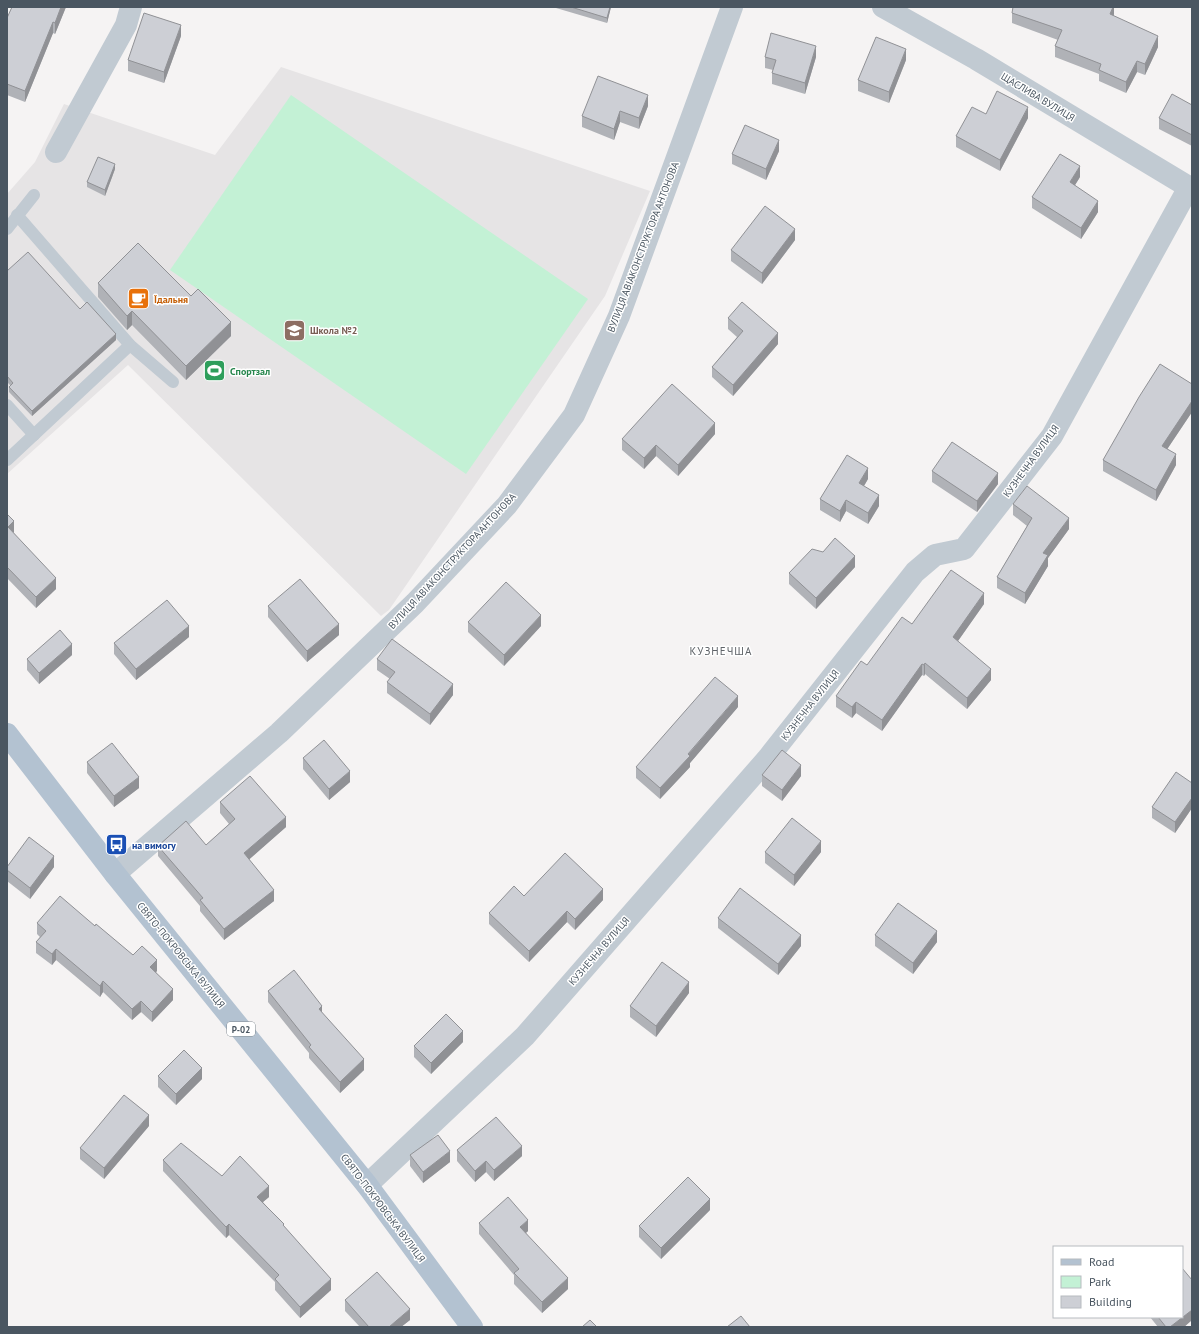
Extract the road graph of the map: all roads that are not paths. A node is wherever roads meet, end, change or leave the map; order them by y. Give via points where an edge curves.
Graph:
1 (131, 7) edge
2 (732, 7) edge
3 (883, 7) edge
4 (56, 152) dead end
5 (1190, 188) edge
6 (34, 195) dead end
7 (17, 215) junction
8 (7, 229) edge
9 (130, 345) junction
10 (173, 382) dead end
11 (7, 405) edge
12 (34, 435) junction
13 (7, 460) edge
14 (7, 734) edge
15 (116, 874) junction
16 (367, 1185) junction
17 (472, 1327) edge

1 - 4 street via 126,25
2 - 15 street, ВУЛИЦЯ АВІАКОНСТРУКТОРА АНТОНОВА via 619,316 574,415 507,505 415,603 279,733
3 - 5 street, ЩАСЛИВА ВУЛИЦЯ via 982,63
5 - 16 street, КУЗНЕЧНА ВУЛИЦЯ via 1052,436 964,549 935,555 915,572 768,758 525,1036
6 - 7 lane
7 - 8 lane
7 - 9 lane
9 - 10 lane
9 - 12 lane
11 - 12 lane
12 - 13 lane
14 - 15 main road, СВЯТО-ПОКРОВСЬКА ВУЛИЦЯ / Р-02
15 - 16 main road, СВЯТО-ПОКРОВСЬКА ВУЛИЦЯ / Р-02
16 - 17 main road, СВЯТО-ПОКРОВСЬКА ВУЛИЦЯ / Р-02

